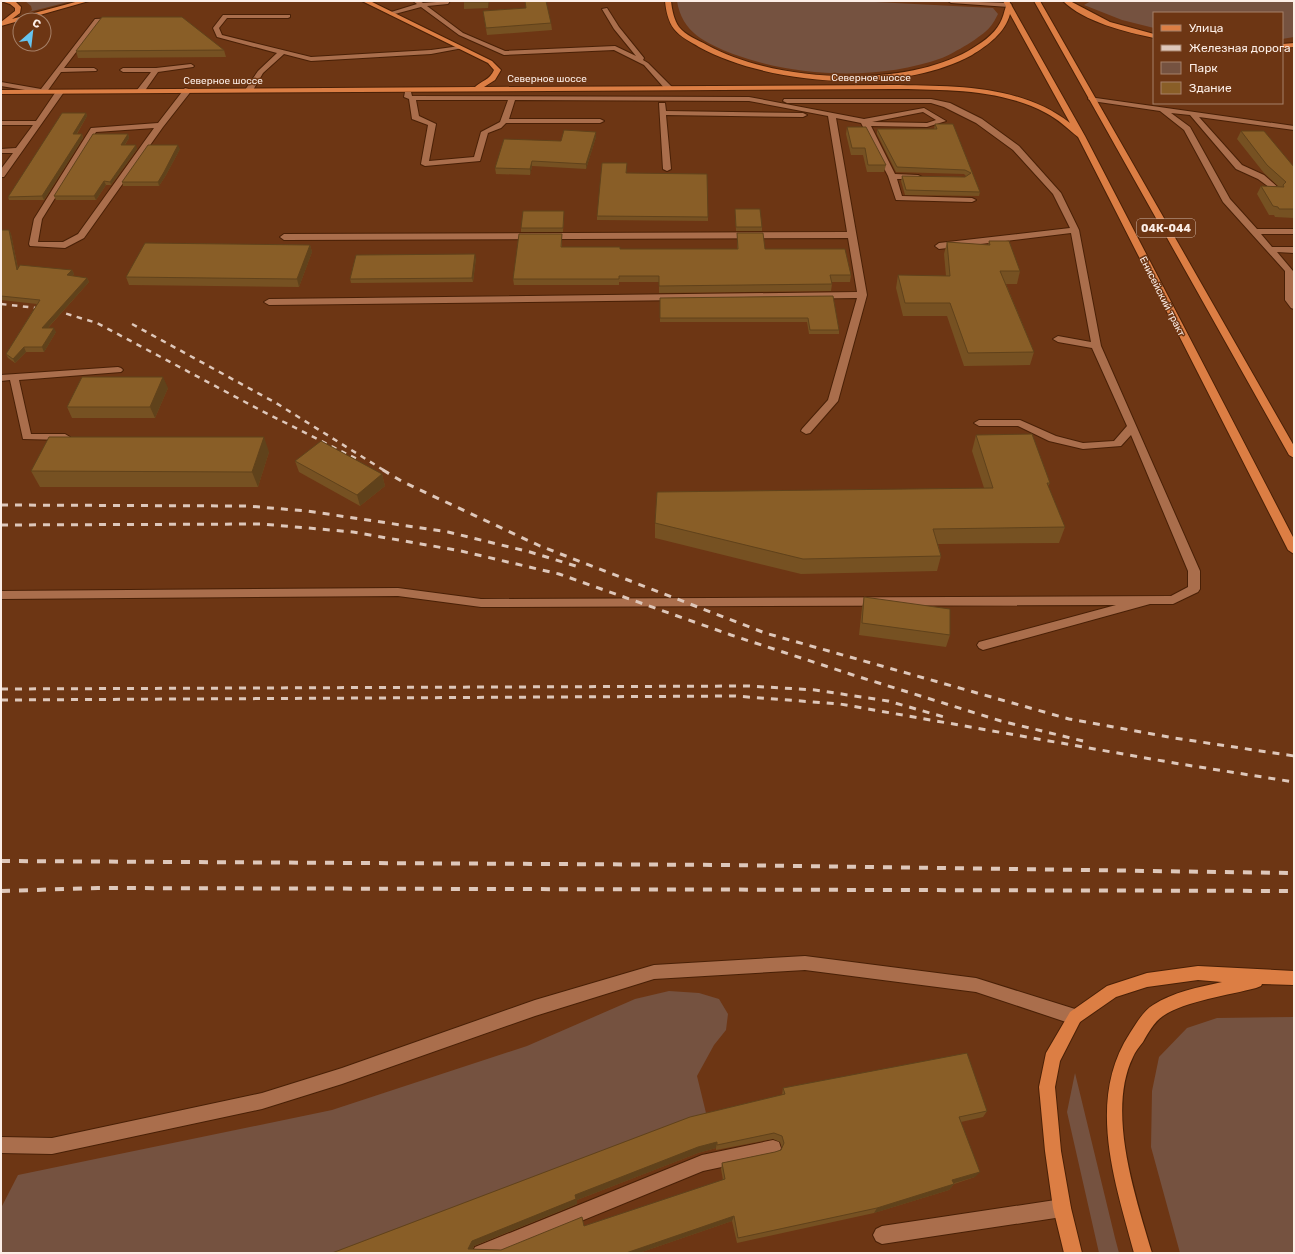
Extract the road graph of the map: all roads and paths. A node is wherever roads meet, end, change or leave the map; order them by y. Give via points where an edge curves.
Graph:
1 (4, 1) edge
2 (86, 1) edge
3 (365, 1) edge
4 (668, 1) edge
5 (950, 1) edge
6 (1037, 1) edge
7 (1066, 1) edge
8 (448, 2) dead end
9 (974, 2) edge
10 (419, 3) edge
11 (1008, 3) edge
12 (605, 9) dead end
13 (391, 13) junction
14 (288, 16) dead end
15 (126, 19) edge
16 (1, 23) edge
17 (1153, 36) edge
18 (1294, 45) edge
19 (1283, 46) edge
20 (460, 48) junction
21 (283, 51) junction
22 (646, 64) junction
23 (191, 66) dead end
24 (60, 70) junction
25 (94, 70) dead end
26 (123, 70) dead end
27 (156, 70) junction
28 (1, 84) edge
29 (475, 88) junction
30 (669, 88) junction
31 (748, 88) junction
32 (406, 89) junction
33 (141, 90) junction
34 (188, 90) junction
35 (250, 90) junction
36 (43, 91) junction
37 (1, 92) edge
38 (60, 92) junction
39 (412, 98) junction
40 (512, 98) junction
41 (661, 98) junction
42 (749, 98) junction
43 (1092, 99) junction
44 (1163, 110) junction
45 (663, 113) junction
46 (1193, 114) junction
47 (832, 116) junction
48 (505, 121) junction
49 (600, 121) dead end
50 (865, 122) junction
51 (1, 123) edge
52 (38, 123) junction
53 (160, 125) junction
54 (1294, 128) edge
55 (1081, 136) junction
56 (18, 150) junction
57 (1, 151) edge
58 (667, 169) dead end
59 (1, 175) edge
60 (892, 176) junction
61 (928, 177) edge
62 (1277, 191) edge
63 (972, 200) edge
64 (1075, 230) junction
65 (1293, 231) dead end
66 (1254, 232) junction
67 (851, 235) junction
68 (284, 237) dead end
69 (939, 246) dead end
70 (1270, 249) junction
71 (1294, 250) edge
72 (1292, 273) edge
73 (862, 295) junction
74 (270, 302) dead end
75 (1294, 306) edge
76 (1058, 339) dead end
77 (1096, 346) junction
78 (118, 370) dead end
79 (1, 378) edge
80 (14, 378) junction
81 (979, 423) dead end
82 (1132, 426) junction
83 (806, 431) dead end
84 (74, 437) edge
85 (1294, 455) edge
86 (1294, 550) edge
87 (1, 595) edge
88 (1150, 600) junction
89 (982, 645) dead end
90 (1269, 978) junction
91 (1294, 978) edge
92 (1075, 1017) junction
93 (1, 1145) edge
94 (773, 1148) dead end
95 (1062, 1208) junction
96 (882, 1235) dead end
97 (481, 1253) edge
98 (1073, 1253) edge
99 (1143, 1253) edge

1 - 16 main road via 12,2 18,7 18,12
2 - 16 main road
3 - 13 main road
4 - 11 main road via 669,13 678,30 701,46 727,58 791,73 854,77 914,72 946,64 988,40 1003,25
5 - 9 street
6 - 43 main road, 04К-044
7 - 17 main road via 1081,12 1110,24
8 - 10 street
9 - 11 street
10 - 13 street
10 - 22 street via 461,34 504,53 615,48
11 - 55 main road, Енисейский тракт / 04К-044
12 - 22 street via 616,28
13 - 20 main road
14 - 21 street via 225,16 216,28 219,36
15 - 24 street via 97,20
18 - 19 main road
20 - 21 street via 311,59
20 - 29 main road via 490,62 498,70 491,81
21 - 35 street via 260,72
22 - 30 street
23 - 27 street
24 - 25 street
24 - 36 street
26 - 27 street
27 - 33 street
28 - 36 street
29 - 30 main road, Северное шоссе
29 - 32 main road, Северное шоссе
30 - 31 main road, Северное шоссе
31 - 42 street
31 - 55 main road, Северное шоссе via 892,87 982,91 1044,109
32 - 35 main road, Северное шоссе
32 - 39 street via 408,97
33 - 34 main road, Северное шоссе
33 - 38 main road, Северное шоссе
34 - 35 main road, Северное шоссе
34 - 53 street
36 - 37 main road, Северное шоссе
36 - 38 main road, Северное шоссе
38 - 52 street
39 - 40 street
39 - 48 street via 414,117 432,124 425,164 477,159 485,132 500,127
40 - 41 street
40 - 48 street
41 - 42 street
41 - 45 street
42 - 47 street
42 - 64 street via 778,101 932,101 948,105 979,121 1016,148 1057,193
43 - 44 street
43 - 85 main road, 04К-044
44 - 46 street
44 - 66 street via 1187,130 1226,200
45 - 47 street
45 - 58 street
46 - 54 street
46 - 62 street via 1239,167 1261,177
47 - 50 street
47 - 67 street
48 - 49 street
50 - 50 street via 927,125 942,121 924,110
50 - 60 street
51 - 52 street
52 - 56 street
53 - 53 street via 81,236 66,245 33,244 38,219 94,130
55 - 86 main road, Енисейский тракт / 04К-044
56 - 57 street
56 - 59 street
60 - 61 street
60 - 63 street via 899,198
64 - 69 street
64 - 77 street
65 - 66 street
66 - 70 street
67 - 68 street
67 - 73 street
70 - 71 street
70 - 72 street
72 - 75 street via 1290,300
73 - 74 street
73 - 83 street via 833,401
76 - 77 street
77 - 82 street
78 - 80 street
79 - 80 street
80 - 84 street via 27,436
81 - 82 street via 1020,423 1053,439 1082,446 1117,444
82 - 88 street via 1194,571 1194,589 1173,600
87 - 88 street via 398,592 481,603
88 - 89 street
90 - 91 main road
90 - 92 main road via 1198,973 1147,980 1112,991
90 - 99 main road via 1197,996 1159,1010 1132,1040 1120,1067 1114,1110 1118,1157
92 - 93 street via 976,985 805,963 654,972 535,1008 342,1076 262,1101 52,1146
92 - 95 main road via 1052,1059 1047,1087
94 - 97 street via 702,1163
95 - 96 street
95 - 98 main road

